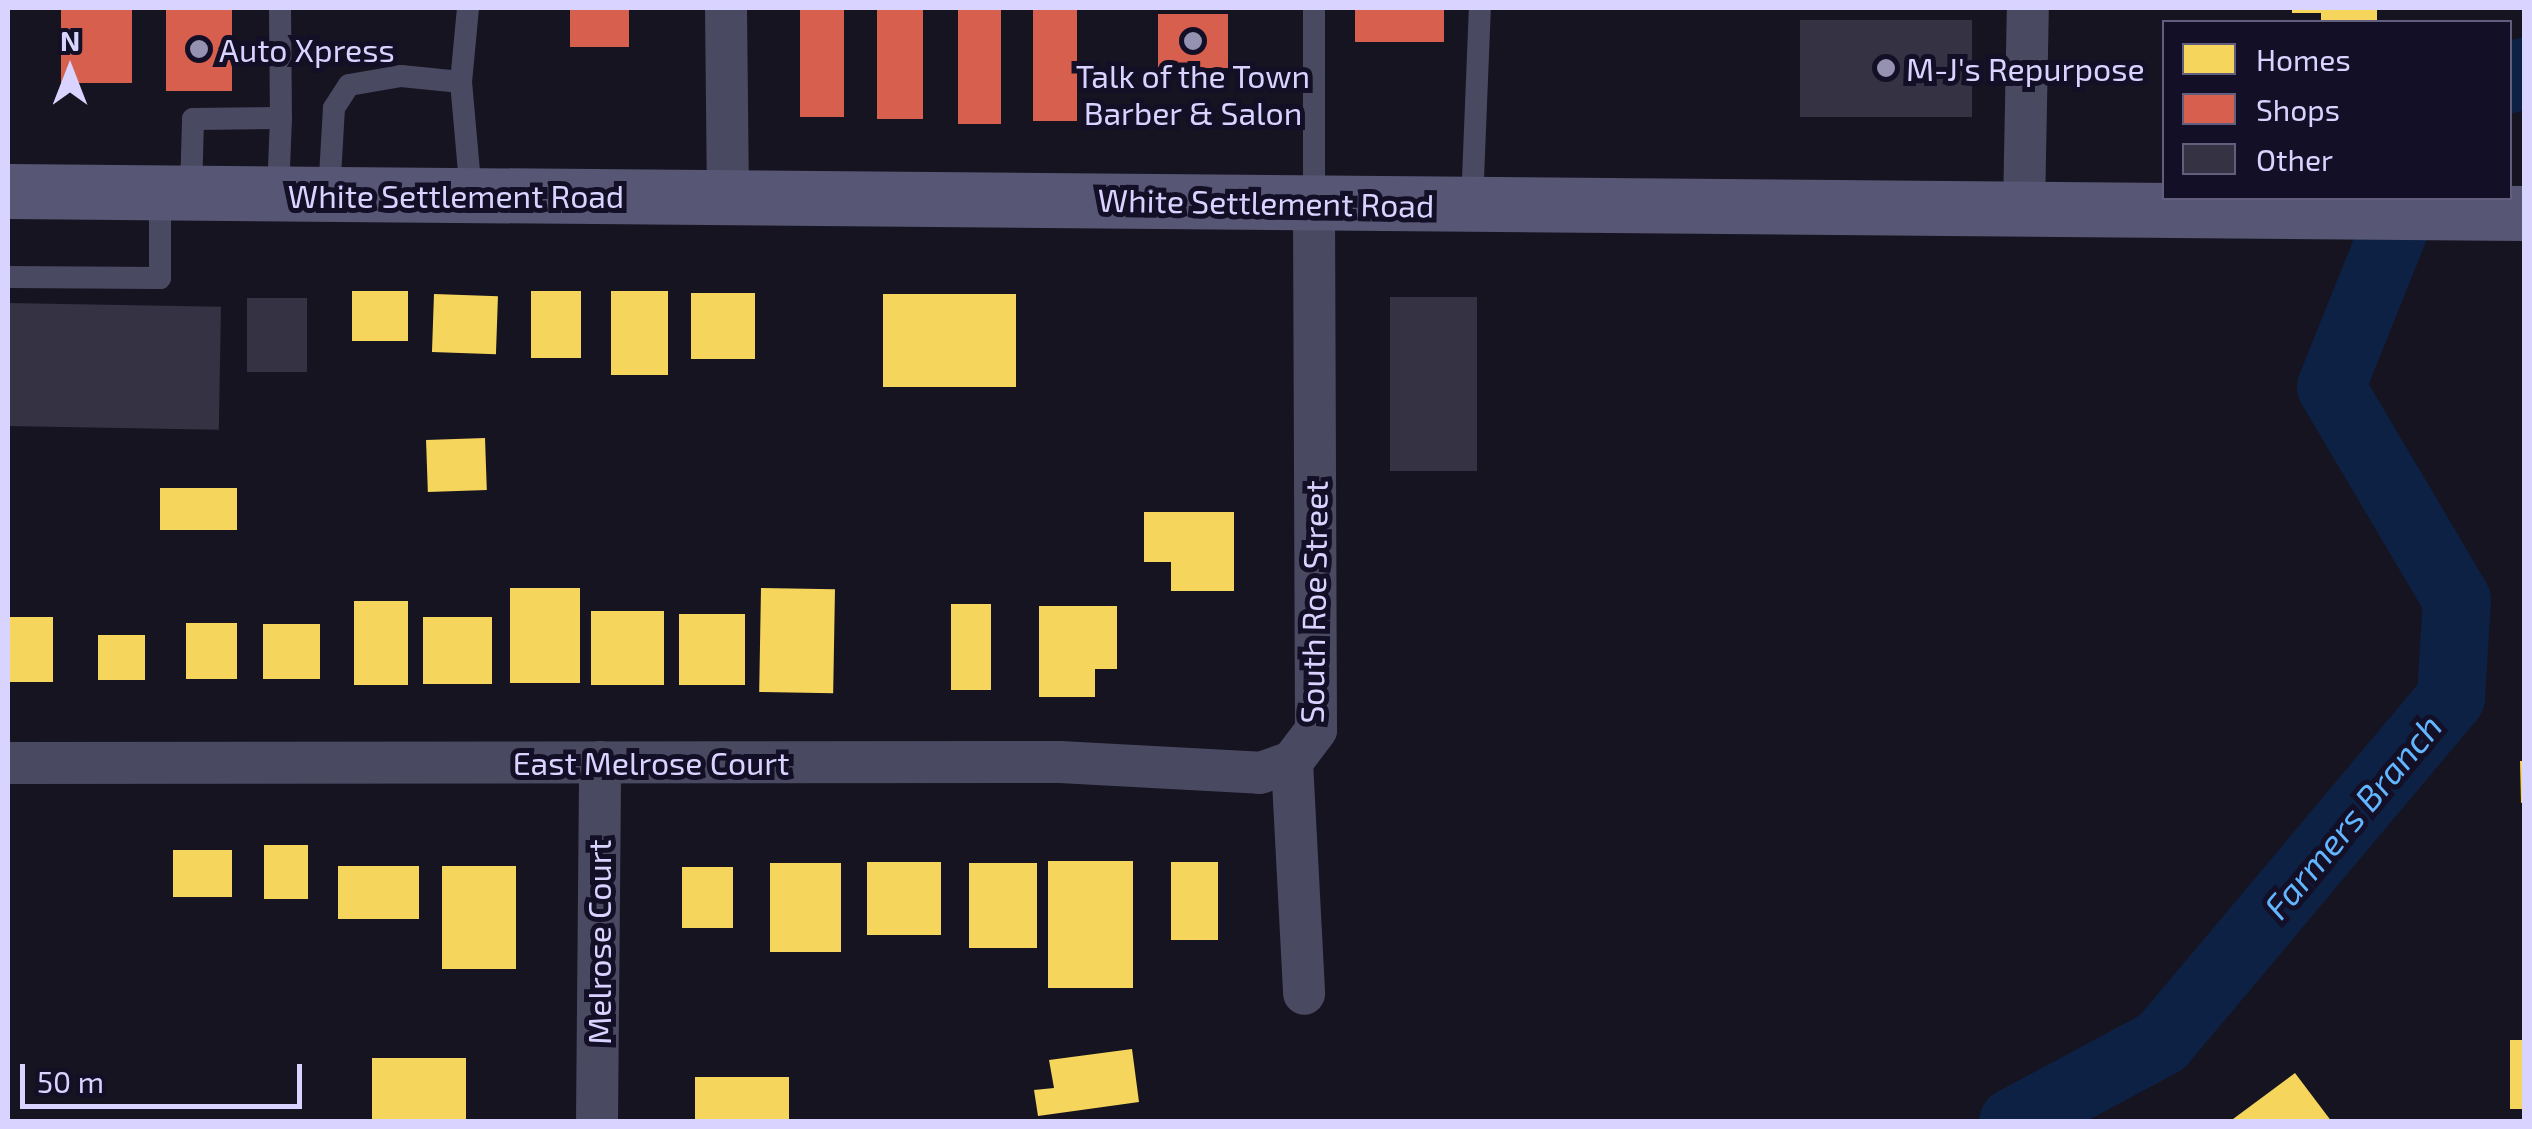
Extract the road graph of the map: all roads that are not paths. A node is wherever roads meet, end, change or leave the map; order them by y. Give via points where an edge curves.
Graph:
1 (280, 8) edge
2 (468, 8) edge
3 (726, 8) edge
4 (1314, 8) edge
5 (1480, 8) edge
6 (2028, 8) edge
7 (461, 82) junction
8 (281, 118) junction
9 (8, 191) edge
10 (176, 192) junction
11 (304, 194) junction
12 (472, 195) junction
13 (728, 197) junction
14 (1314, 203) junction
15 (1472, 204) junction
16 (2024, 209) junction
17 (2520, 212) edge
18 (8, 277) edge
19 (600, 762) junction
20 (1292, 762) junction
21 (8, 764) edge
22 (1304, 994) dead end
23 (597, 1122) edge

1 - 8 lane
2 - 7 lane
3 - 13 street
4 - 14 lane
5 - 15 lane
6 - 16 street
7 - 11 lane via 402,76 349,85 334,108
7 - 12 lane
8 - 10 lane via 193,120
8 - 11 lane
9 - 10 main road, White Settlement Road
10 - 11 main road, White Settlement Road
10 - 18 lane via 160,278
11 - 12 main road, White Settlement Road
12 - 13 main road, White Settlement Road
13 - 14 main road, White Settlement Road
14 - 15 main road, White Settlement Road
14 - 20 street, South Roe Street via 1316,730
15 - 16 main road, White Settlement Road
16 - 17 main road, White Settlement Road
19 - 20 street, East Melrose Court via 1060,762 1260,773
19 - 21 street, East Melrose Court
19 - 23 street, Melrose Court
20 - 22 street, South Roe Street

